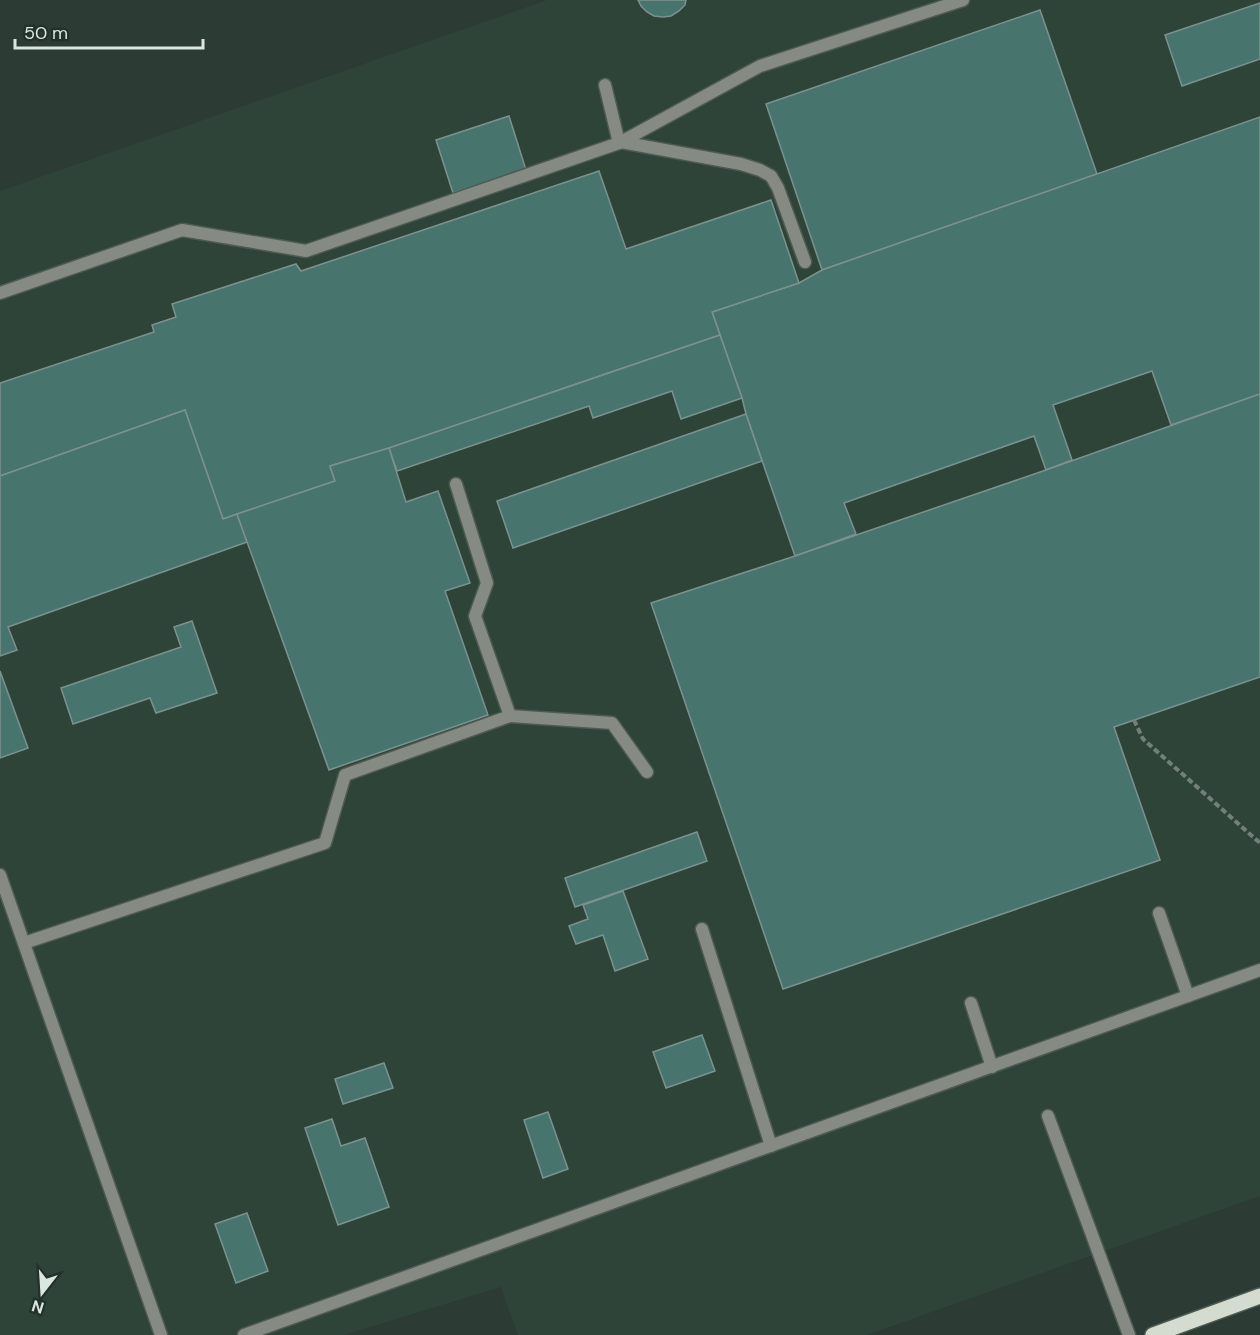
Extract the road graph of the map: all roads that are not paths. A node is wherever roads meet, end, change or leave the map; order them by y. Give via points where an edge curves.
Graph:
1 (963, 0) edge
2 (605, 85) dead end
3 (620, 142) junction
4 (805, 262) dead end
5 (0, 293) edge
6 (456, 484) dead end
7 (510, 716) junction
8 (647, 772) dead end
9 (0, 875) edge
10 (1159, 913) dead end
11 (702, 929) dead end
12 (24, 943) junction
13 (1260, 970) edge
14 (1188, 996) junction
15 (971, 1003) dead end
16 (992, 1067) junction
17 (1048, 1116) dead end
18 (771, 1146) junction
19 (1260, 1296) edge
20 (161, 1335) edge
21 (244, 1335) edge
22 (1129, 1335) edge
23 (1153, 1335) edge

1 - 3 lane via 760,66
2 - 3 lane
3 - 4 lane via 741,164 771,176
3 - 5 lane via 306,251 182,230
6 - 7 lane via 487,583 475,616
7 - 8 lane via 612,723
7 - 12 lane via 345,775 325,843
9 - 12 lane
10 - 14 lane
11 - 18 lane
12 - 20 lane
13 - 14 lane
14 - 16 lane
15 - 16 lane
16 - 18 lane
17 - 22 lane
18 - 21 lane
19 - 23 main road

